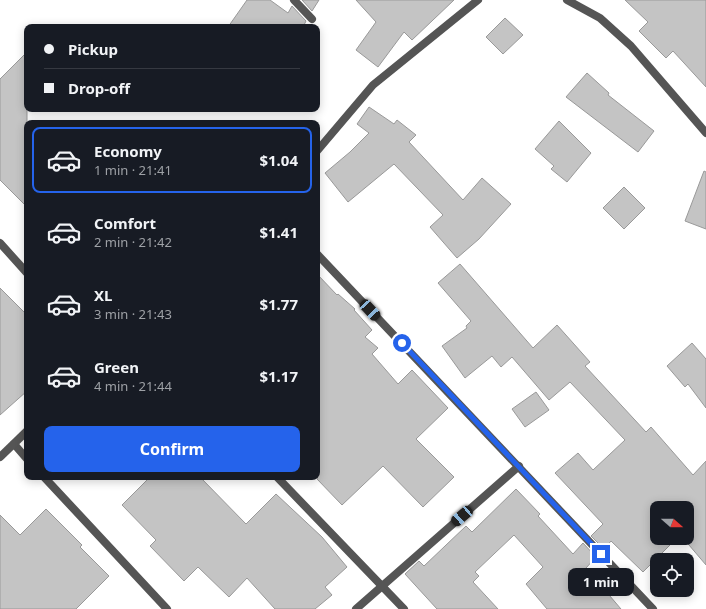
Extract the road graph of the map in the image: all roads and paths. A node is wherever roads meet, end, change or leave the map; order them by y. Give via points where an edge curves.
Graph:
1 (294, 0) edge
2 (478, 0) edge
3 (567, 0) edge
4 (312, 19) dead end
5 (706, 133) edge
6 (320, 147) edge
7 (0, 243) edge
8 (320, 257) edge
9 (24, 270) edge
10 (24, 434) edge
11 (14, 444) junction
12 (24, 456) edge
13 (0, 457) edge
14 (519, 466) junction
15 (47, 480) edge
16 (280, 480) edge
17 (382, 585) junction
18 (167, 609) edge
19 (356, 609) edge
20 (404, 609) edge
21 (653, 609) edge

1 - 4 street
2 - 6 street via 373,85
3 - 5 street via 600,18 631,46
7 - 9 street
8 - 14 street
10 - 11 street
11 - 12 street
11 - 13 street
14 - 17 street
14 - 21 street
15 - 18 street
16 - 17 street
17 - 19 street
17 - 20 street

